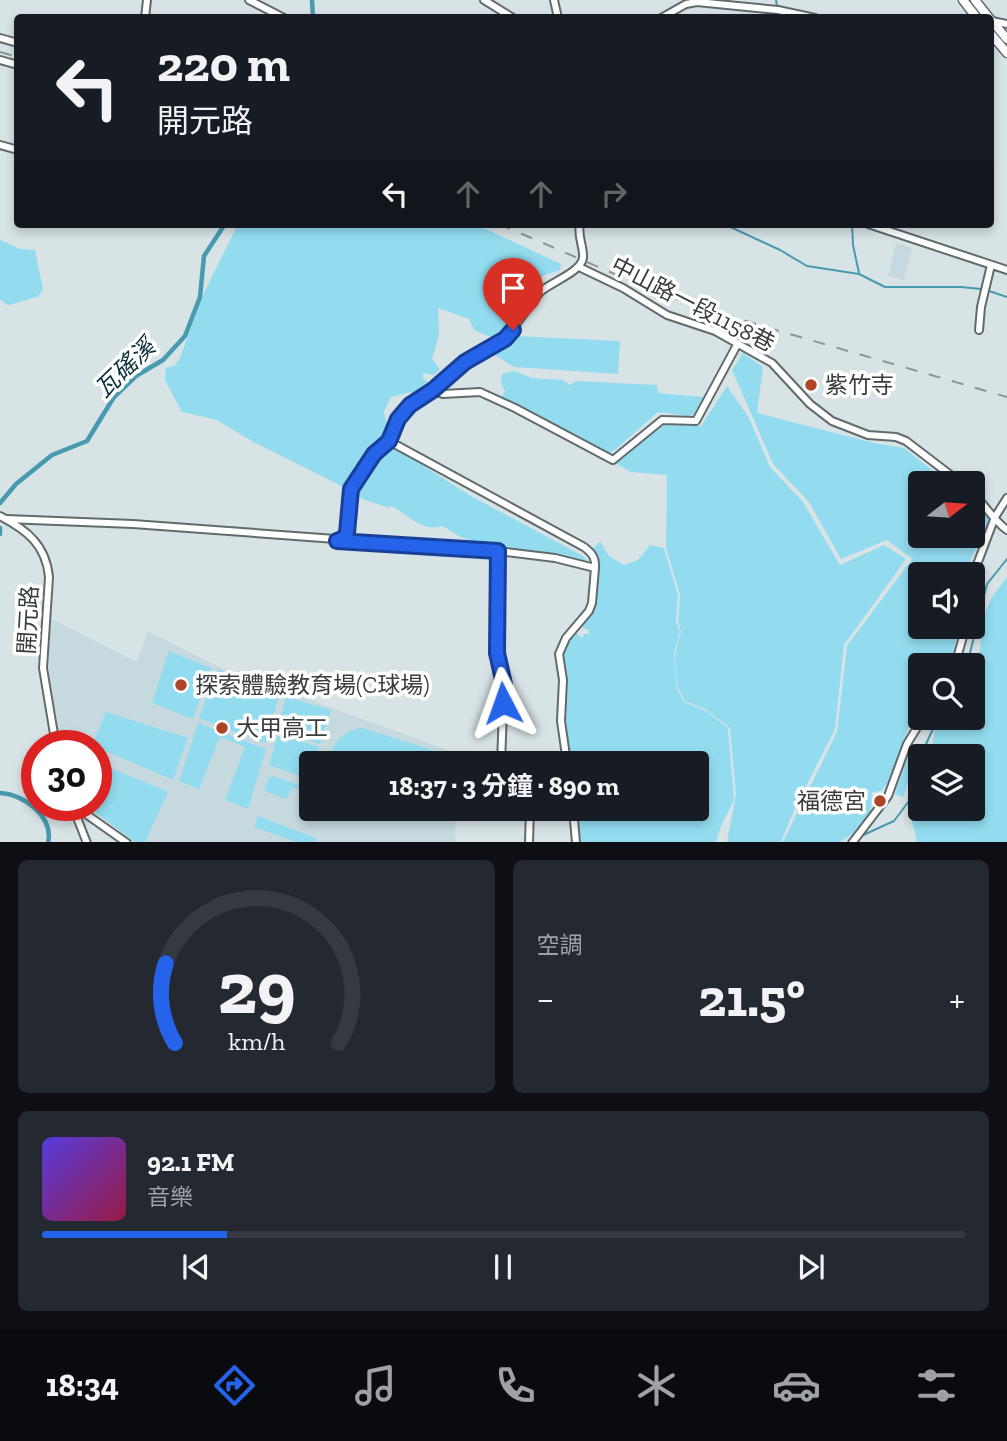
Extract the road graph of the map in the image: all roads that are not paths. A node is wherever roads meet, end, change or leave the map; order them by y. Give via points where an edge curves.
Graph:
1 (249, 0) edge
2 (484, 0) edge
3 (778, 0) edge
4 (963, 0) edge
5 (975, 0) edge
6 (778, 10) junction
7 (276, 14) edge
8 (507, 14) edge
9 (668, 14) edge
10 (797, 14) edge
11 (974, 14) edge
12 (987, 14) edge
13 (994, 23) edge
14 (994, 38) edge
15 (1007, 39) edge
16 (1007, 53) edge
17 (580, 228) edge
18 (880, 228) edge
19 (991, 265) junction
20 (579, 267) junction
21 (1007, 270) edge
22 (979, 330) dead end
23 (738, 343) junction
24 (433, 390) junction
25 (389, 441) junction
26 (946, 471) edge
27 (1007, 498) edge
28 (985, 507) edge
29 (2, 517) edge
30 (995, 517) junction
31 (31, 519) junction
32 (23, 528) junction
33 (1007, 530) edge
34 (337, 541) junction
35 (498, 551) junction
36 (978, 562) edge
37 (595, 568) junction
38 (53, 730) edge
39 (916, 730) edge
40 (501, 751) edge
41 (565, 751) edge
42 (79, 821) edge
43 (96, 821) edge
44 (529, 821) edge
45 (574, 821) edge
46 (853, 841) edge
47 (87, 842) edge
48 (127, 842) edge
49 (528, 842) edge
50 (576, 842) edge

1 - 7 street
2 - 8 street
3 - 6 street
4 - 11 main road
5 - 12 main road
6 - 9 street via 698,2
6 - 10 street
13 - 15 main road
14 - 16 main road
17 - 20 street, 中山路一段1158巷 via 583,257
18 - 19 street
19 - 21 street
19 - 22 street
20 - 23 street, 中山路一段1158巷 via 667,315
20 - 24 street, 中山路一段1158巷 via 540,292 505,339 465,362
23 - 24 street via 696,421 662,420 612,460 480,393
23 - 26 street, 中山路一段1158巷 via 772,363 832,421 868,435 906,440
24 - 25 street, 中山路一段1158巷 via 410,405
25 - 34 street, 中山路一段1158巷 via 374,454 351,489 347,533
25 - 37 street via 583,547 591,552
27 - 30 street
28 - 30 street
29 - 31 street
29 - 32 street, 開元路
30 - 33 street
30 - 36 street
31 - 32 street
31 - 34 street
32 - 38 street, 開元路 via 38,544 47,564 43,668
34 - 35 street
35 - 37 street
35 - 40 street via 497,653 504,684
37 - 41 street via 589,611 559,654
39 - 46 street via 888,796
42 - 47 street
43 - 48 street
44 - 49 street
45 - 50 street

